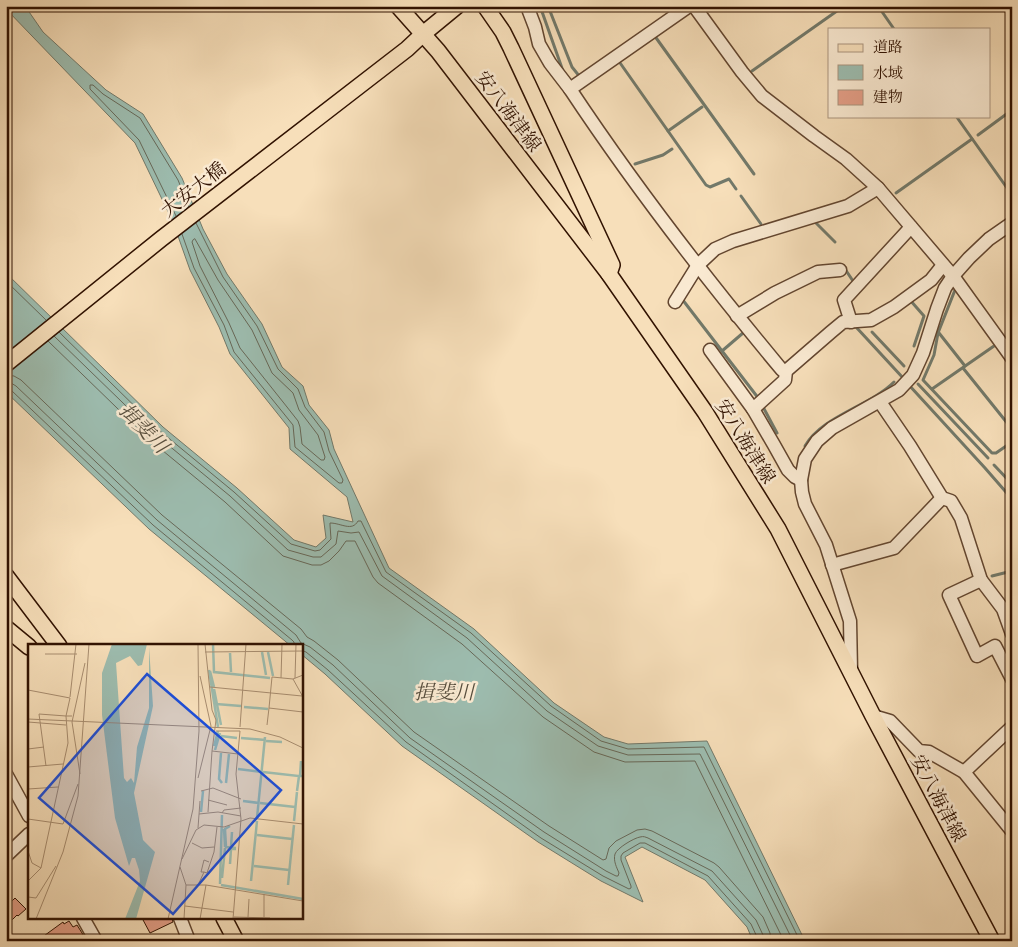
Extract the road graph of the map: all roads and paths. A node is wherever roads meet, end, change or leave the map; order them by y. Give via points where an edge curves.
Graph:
1 (398, 6) edge
2 (458, 6) edge
3 (485, 6) edge
4 (527, 6) edge
5 (688, 6) edge
6 (694, 6) edge
7 (423, 34) junction
8 (570, 89) junction
9 (878, 188) junction
10 (1012, 223) edge
11 (911, 227) junction
12 (698, 265) junction
13 (943, 265) junction
14 (840, 270) dead end
15 (609, 274) junction
16 (953, 276) junction
17 (675, 302) dead end
18 (737, 316) junction
19 (851, 322) junction
20 (710, 350) dead end
21 (1012, 358) edge
22 (6, 364) edge
23 (786, 371) junction
24 (880, 402) junction
25 (753, 410) junction
26 (801, 480) junction
27 (942, 498) junction
28 (832, 565) junction
29 (6, 576) edge
30 (982, 580) junction
31 (6, 628) edge
32 (1012, 634) edge
33 (1012, 639) edge
34 (57, 644) edge
35 (28, 646) edge
36 (995, 646) junction
37 (851, 671) junction
38 (1012, 679) edge
39 (873, 716) junction
40 (1012, 718) edge
41 (1008, 731) edge
42 (964, 772) junction
43 (6, 774) edge
44 (28, 814) edge
45 (1012, 831) edge
46 (28, 835) edge
47 (6, 856) edge
48 (84, 920) edge
49 (181, 920) edge
50 (225, 920) edge
51 (96, 941) edge
52 (189, 941) edge
53 (236, 941) edge
54 (992, 941) edge

1 - 7 main road, 安八海津線
2 - 7 main road, 大安大橋
3 - 15 main road via 503,32 612,265
4 - 8 street via 539,44
5 - 8 street
6 - 9 street via 762,96 846,158
7 - 15 main road, 安八海津線
7 - 22 main road, 大安大橋
8 - 12 street via 654,209
9 - 11 street
9 - 12 street via 848,206 733,241 715,249
10 - 16 street via 989,239
11 - 13 street
11 - 19 street via 844,300
12 - 17 street
12 - 18 street
13 - 16 street
13 - 19 street via 931,280 894,307 871,320
14 - 18 street via 818,272
15 - 37 main road, 安八海津線 via 705,412 778,530
16 - 21 street
16 - 24 street via 913,375 899,390
18 - 23 street
19 - 23 street via 843,322
20 - 25 street
23 - 25 street via 785,380
24 - 26 street via 832,428 817,441 805,459
24 - 27 street
25 - 26 street via 788,470
26 - 28 street via 805,504 826,545
27 - 28 street via 894,548
27 - 30 street via 951,501 961,518
28 - 37 street via 850,621
29 - 34 main road
30 - 32 street via 1003,609
30 - 36 street via 949,595 977,656
31 - 35 main road
33 - 36 street
36 - 38 street
37 - 39 main road, 安八海津線
39 - 42 street via 890,721 919,751 929,752
39 - 54 main road, 安八海津線
40 - 41 street via 1003,726
41 - 42 street
42 - 45 street
43 - 44 street
46 - 47 street
48 - 51 street
49 - 52 street
50 - 53 main road

